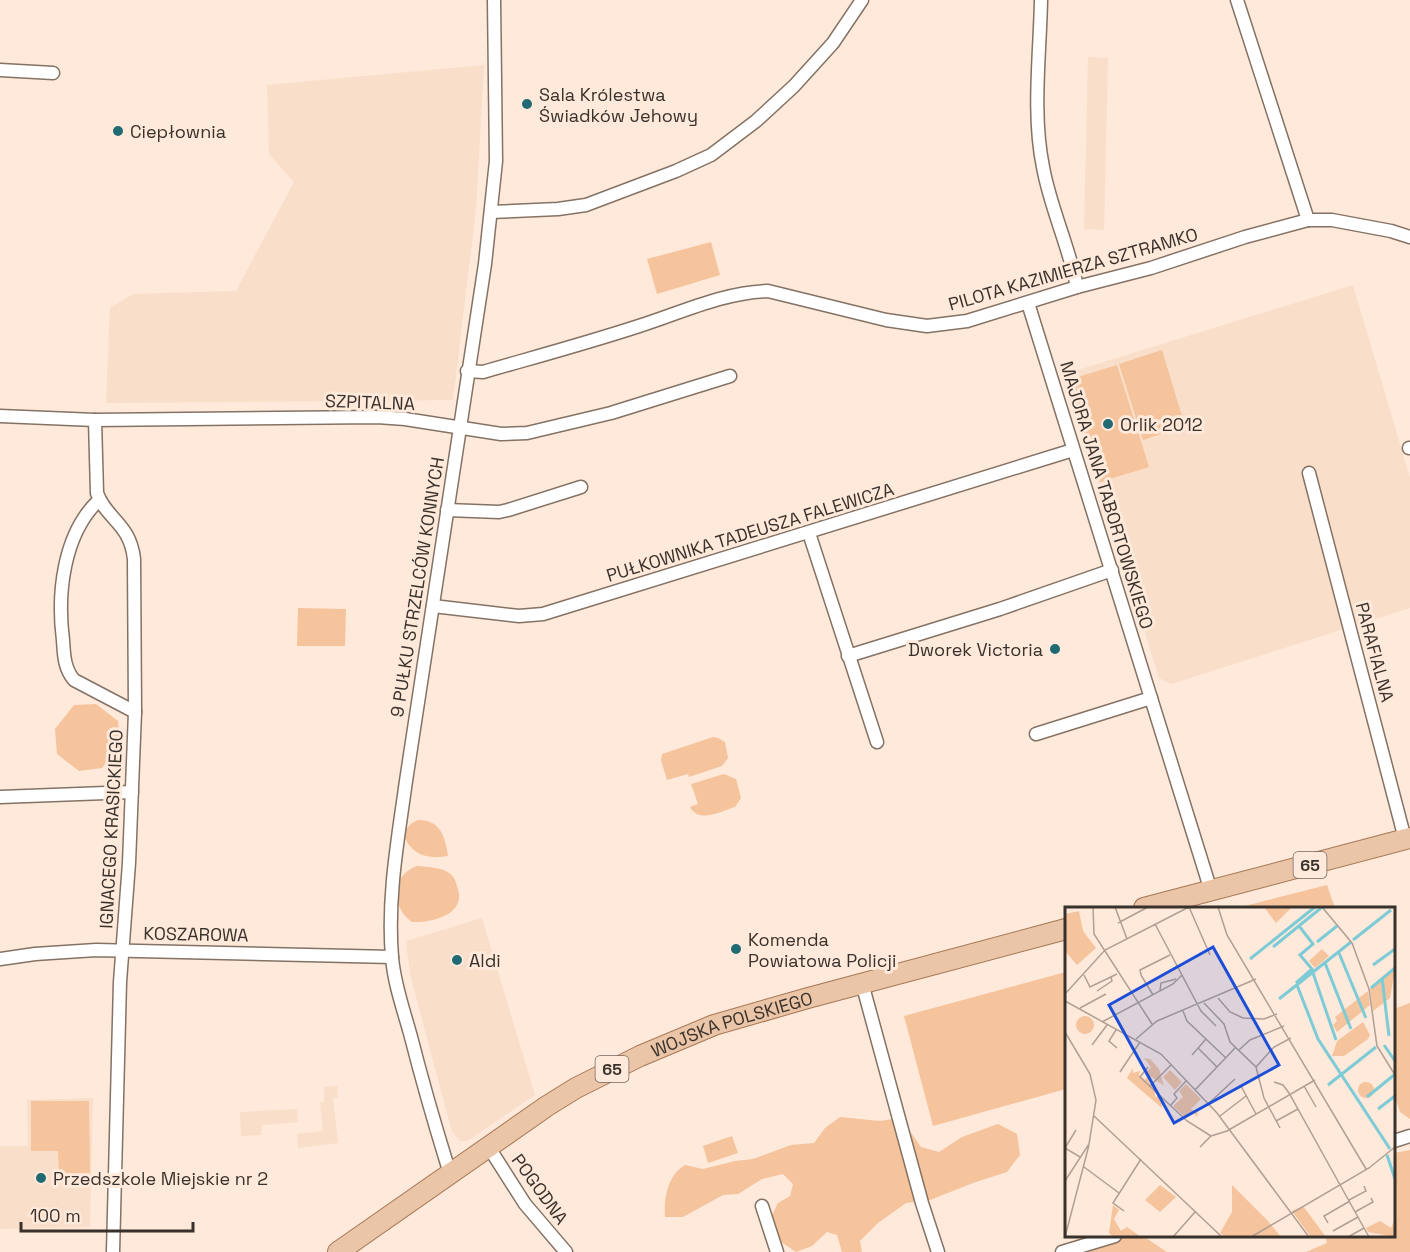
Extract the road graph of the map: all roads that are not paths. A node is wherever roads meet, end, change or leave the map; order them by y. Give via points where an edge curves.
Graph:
1 (494, 0) edge
2 (862, 0) edge
3 (1041, 0) edge
4 (1237, 0) edge
5 (0, 70) edge
6 (53, 73) dead end
7 (491, 212) junction
8 (1308, 220) junction
9 (1410, 237) edge
10 (1077, 287) junction
11 (1028, 303) junction
12 (467, 371) junction
13 (730, 376) dead end
14 (0, 416) edge
15 (95, 420) junction
16 (459, 427) junction
17 (1073, 450) junction
18 (1310, 473) dead end
19 (581, 487) dead end
20 (99, 500) junction
21 (447, 510) junction
22 (809, 532) junction
23 (1112, 570) junction
24 (433, 606) junction
25 (848, 656) junction
26 (1151, 698) junction
27 (135, 712) junction
28 (1036, 734) dead end
29 (877, 742) dead end
30 (132, 792) junction
31 (0, 797) edge
32 (1408, 839) edge
33 (1211, 891) junction
34 (1151, 907) edge
35 (1065, 929) edge
36 (122, 951) junction
37 (392, 957) junction
38 (0, 959) edge
39 (862, 983) junction
40 (1410, 1136) edge
41 (1395, 1142) edge
42 (488, 1146) junction
43 (452, 1172) junction
44 (762, 1206) dead end
45 (1112, 1237) edge
46 (113, 1252) edge
47 (338, 1252) edge
48 (566, 1252) edge
49 (777, 1252) edge
50 (938, 1252) edge
51 (1062, 1252) edge

1 - 7 street, 9 PUŁKU STRZELCÓW KONNYCH via 496,151
2 - 7 street via 833,43 794,86 711,154 586,205
3 - 10 street via 1038,131 1043,168
4 - 8 street
5 - 6 street
7 - 12 street, 9 PUŁKU STRZELCÓW KONNYCH
8 - 9 street, PILOTA KAZIMIERZA SZTRAMKO via 1332,220
8 - 10 street, PILOTA KAZIMIERZA SZTRAMKO
10 - 11 street, PILOTA KAZIMIERZA SZTRAMKO
11 - 12 street, PILOTA KAZIMIERZA SZTRAMKO via 967,321 927,326 768,291 753,292 483,372
11 - 17 street, MAJORA JANA TABORTOWSKIEGO
12 - 16 street, 9 PUŁKU STRZELCÓW KONNYCH
13 - 16 street, SZPITALNA via 527,434
14 - 15 street, SZPITALNA
15 - 16 street, SZPITALNA via 377,417
15 - 20 street
16 - 21 street, 9 PUŁKU STRZELCÓW KONNYCH
17 - 22 street, PUŁKOWNIKA TADEUSZA FALEWICZA
17 - 23 street, MAJORA JANA TABORTOWSKIEGO
18 - 32 street, PARAFIALNA
19 - 21 street via 499,512
20 - 27 street, IGNACEGO KRASICKIEGO via 120,524 133,549
20 - 27 street via 81,524 66,564 60,605 65,663 74,680
21 - 24 street, 9 PUŁKU STRZELCÓW KONNYCH
22 - 24 street, PUŁKOWNIKA TADEUSZA FALEWICZA via 543,614 519,616
22 - 25 street
23 - 25 street
23 - 26 street, MAJORA JANA TABORTOWSKIEGO
24 - 37 street, 9 PUŁKU STRZELCÓW KONNYCH via 395,857
25 - 29 street
26 - 28 street
26 - 33 street, MAJORA JANA TABORTOWSKIEGO
27 - 30 street, IGNACEGO KRASICKIEGO
30 - 31 street
30 - 36 street, IGNACEGO KRASICKIEGO
32 - 33 main road, 65
33 - 34 main road, 65
35 - 39 main road, WOJSKA POLSKIEGO / 65
36 - 37 street, KOSZAROWA
36 - 38 street, KOSZAROWA
36 - 46 street, IGNACEGO KRASICKIEGO
37 - 43 street, 9 PUŁKU STRZELCÓW KONNYCH via 431,1111
39 - 42 main road, WOJSKA POLSKIEGO / 65 via 714,1025 640,1056 576,1088
39 - 50 street
40 - 41 street
42 - 43 main road, WOJSKA POLSKIEGO / 65
42 - 48 street, POGODNA via 525,1204
43 - 47 main road, WOJSKA POLSKIEGO / 65
44 - 49 street
45 - 51 street

